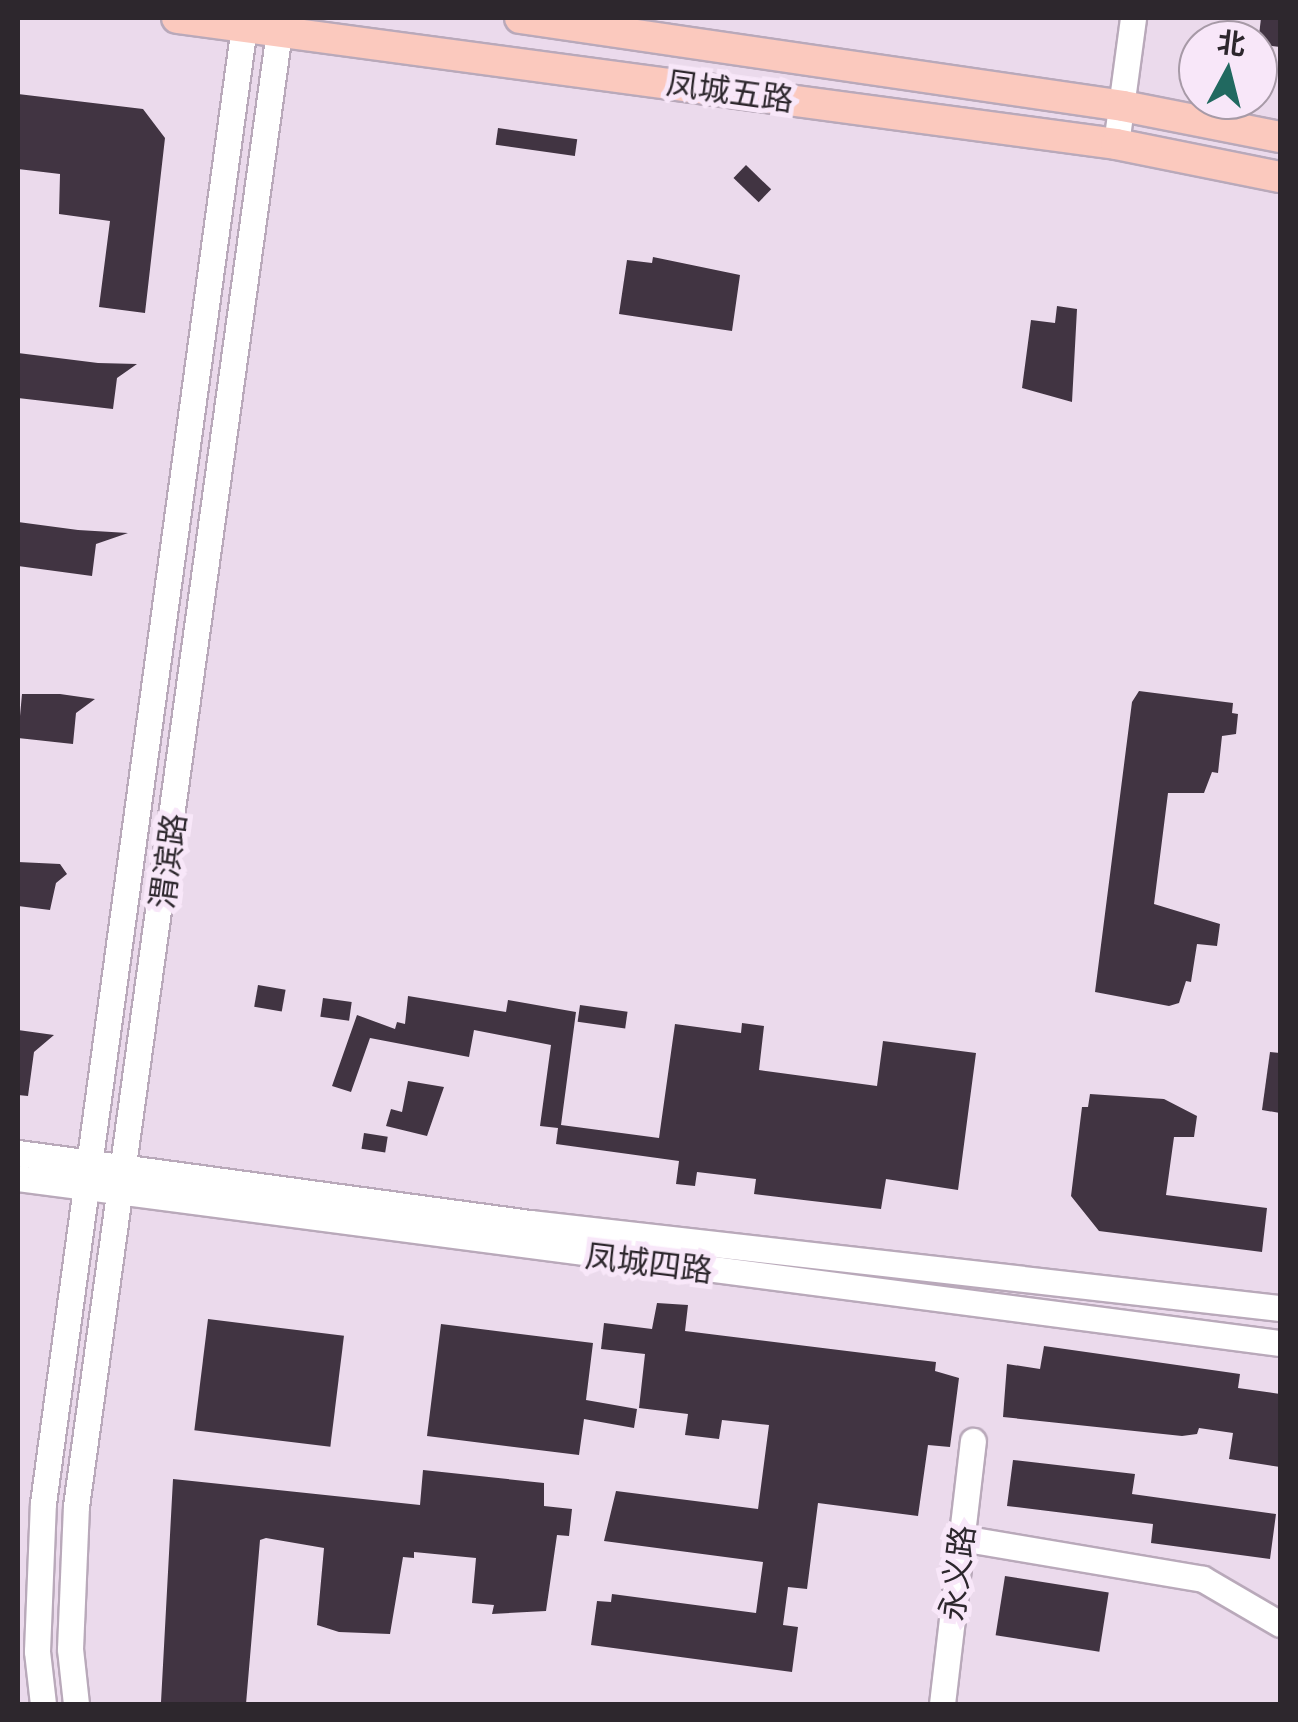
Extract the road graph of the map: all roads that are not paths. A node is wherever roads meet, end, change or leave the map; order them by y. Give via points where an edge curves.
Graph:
1 (177, 18) edge
2 (520, 18) edge
3 (1133, 18) edge
4 (245, 22) edge
5 (281, 24) edge
6 (1122, 106) junction
7 (1280, 137) edge
8 (1116, 144) junction
9 (1280, 178) edge
10 (18, 1153) edge
11 (127, 1165) junction
12 (92, 1174) junction
13 (18, 1178) edge
14 (123, 1191) junction
15 (1280, 1308) edge
16 (1280, 1344) edge
17 (973, 1440) dead end
18 (962, 1538) junction
19 (1280, 1624) edge
20 (43, 1704) edge
21 (76, 1704) edge
22 (942, 1704) edge

1 - 4 main road, 凤城五路
2 - 6 main road, 凤城五路
3 - 6 street
4 - 5 main road, 凤城五路
4 - 12 street, 渭滨路
5 - 8 main road, 凤城五路
5 - 11 street, 渭滨路
6 - 7 main road, 凤城五路
6 - 8 street
8 - 9 main road, 凤城五路
10 - 12 street, 凤城四路
11 - 12 street, 凤城四路
11 - 14 street, 渭滨路
11 - 15 street, 凤城四路 via 530,1223
12 - 13 street, 凤城四路
12 - 14 street, 凤城四路
12 - 20 street, 渭滨路 via 43,1502 37,1651
14 - 16 street, 凤城四路
14 - 21 street, 渭滨路 via 76,1506 70,1650
17 - 18 street, 永义路
18 - 19 street via 1203,1578
18 - 22 street, 永义路

